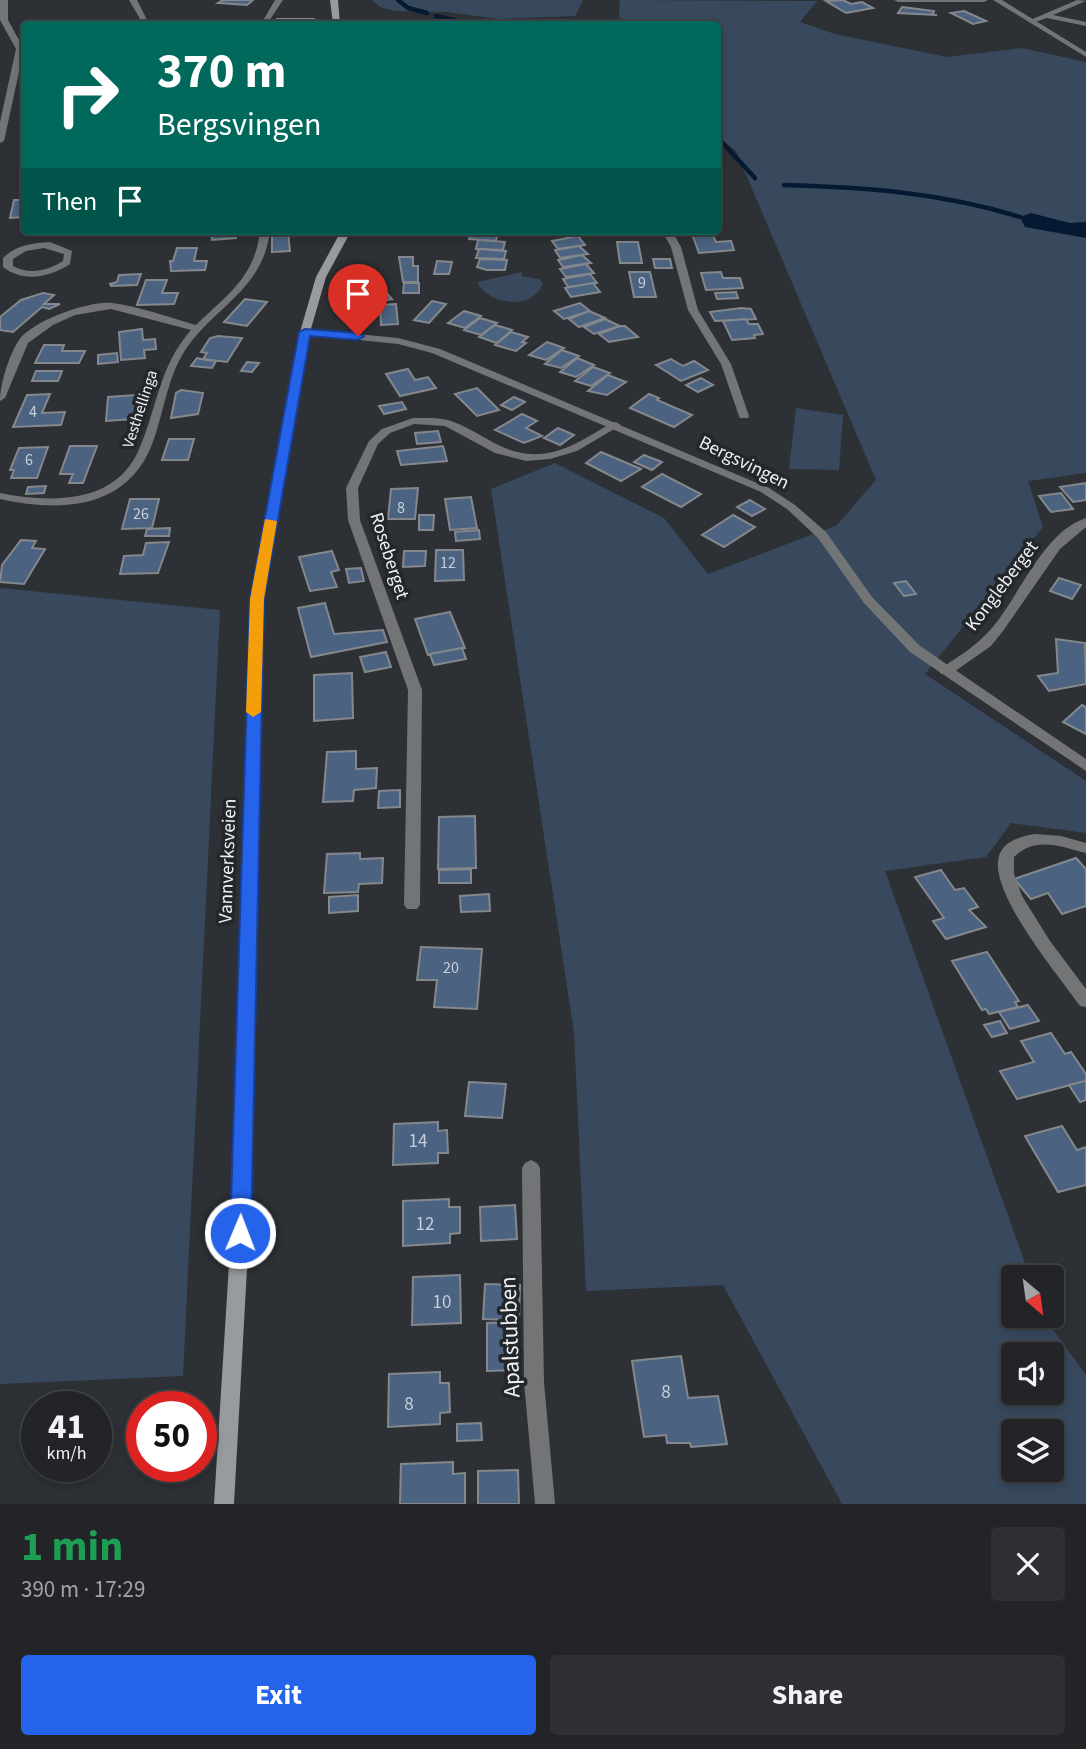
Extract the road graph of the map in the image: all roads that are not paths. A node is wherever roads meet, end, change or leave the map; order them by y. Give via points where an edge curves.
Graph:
1 (4, 0) edge
2 (133, 0) edge
3 (279, 0) edge
4 (334, 0) edge
5 (898, 0) edge
6 (984, 0) edge
7 (997, 0) edge
8 (1083, 0) edge
9 (1049, 16) junction
10 (144, 21) edge
11 (266, 21) edge
12 (337, 21) edge
13 (1032, 21) junction
14 (1086, 24) edge
15 (1086, 55) edge
16 (0, 141) edge
17 (265, 235) edge
18 (344, 235) edge
19 (669, 235) edge
20 (2, 248) dead end
21 (13, 253) junction
22 (197, 328) junction
23 (305, 332) junction
24 (0, 398) edge
25 (744, 416) dead end
26 (615, 425) junction
27 (0, 496) edge
28 (1086, 522) edge
29 (946, 671) junction
30 (1086, 766) edge
31 (1086, 848) edge
32 (412, 905) dead end
33 (1086, 1001) edge
34 (531, 1168) dead end
35 (224, 1504) edge
36 (545, 1504) edge

1 - 16 street via 3,15 20,49
2 - 10 street
3 - 11 street
4 - 12 main road
5 - 6 street
7 - 13 street
8 - 9 street
9 - 13 street
9 - 14 street
13 - 15 street
17 - 22 street, Vesthellinga via 251,275
18 - 23 main road, Vannverksveien via 321,277
19 - 25 street via 693,310 726,364
20 - 21 street
21 - 21 street via 6,262 21,273 53,270 69,257 65,250 50,245
22 - 24 street via 111,306 73,312 24,341
22 - 27 street, Vesthellinga via 171,365 141,460 108,491 59,504
23 - 26 street, Bergsvingen via 424,347
23 - 35 main road, Vannverksveien via 257,599 240,1233
26 - 29 street, Bergsvingen via 746,480 791,507 835,550 893,629
26 - 32 street, Roseberget via 573,449 526,458 499,452 446,423 413,421 386,431 373,443 352,488 354,520 415,690
28 - 29 street, Kongleberget via 1068,533 986,643
29 - 30 street, Bergsvingen
31 - 33 street via 1042,839 1026,841 1008,850 1002,867 1012,894
34 - 36 street, Apalstubben via 534,1382

